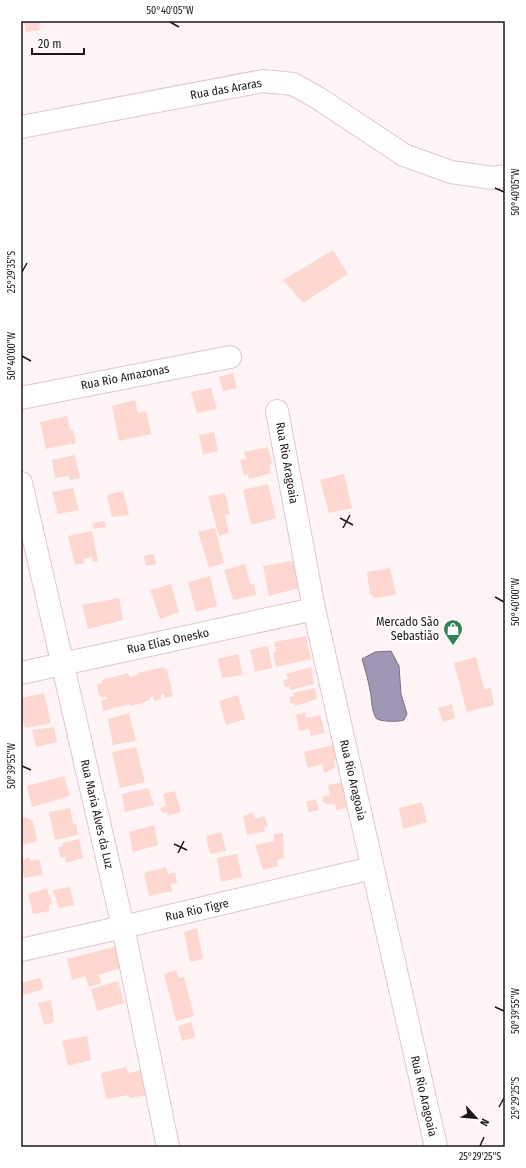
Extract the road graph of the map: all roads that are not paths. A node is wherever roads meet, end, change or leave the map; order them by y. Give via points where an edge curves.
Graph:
1 (21, 127) edge
2 (505, 176) edge
3 (230, 357) dead end
4 (21, 398) edge
5 (278, 411) dead end
6 (21, 483) edge
7 (314, 609) junction
8 (62, 664) junction
9 (21, 673) edge
10 (372, 868) junction
11 (123, 927) junction
12 (21, 950) edge
13 (168, 1147) edge
14 (436, 1147) edge

1 - 2 street, Rua das Araras via 262,81 293,84 404,155 451,172 493,178
3 - 4 street, Rua Rio Amazonas
5 - 7 street, Rua Rio Aragoaia
6 - 8 street, Rua Maria Alves da Luz
7 - 8 street, Rua Elias Onesko
7 - 10 street, Rua Rio Aragoaia
8 - 9 street, Rua Elias Onesko
8 - 11 street, Rua Maria Alves da Luz
10 - 11 street, Rua Rio Tigre
10 - 14 street, Rua Rio Aragoaia
11 - 12 street, Rua Rio Tigre
11 - 13 street, Rua Maria Alves da Luz

